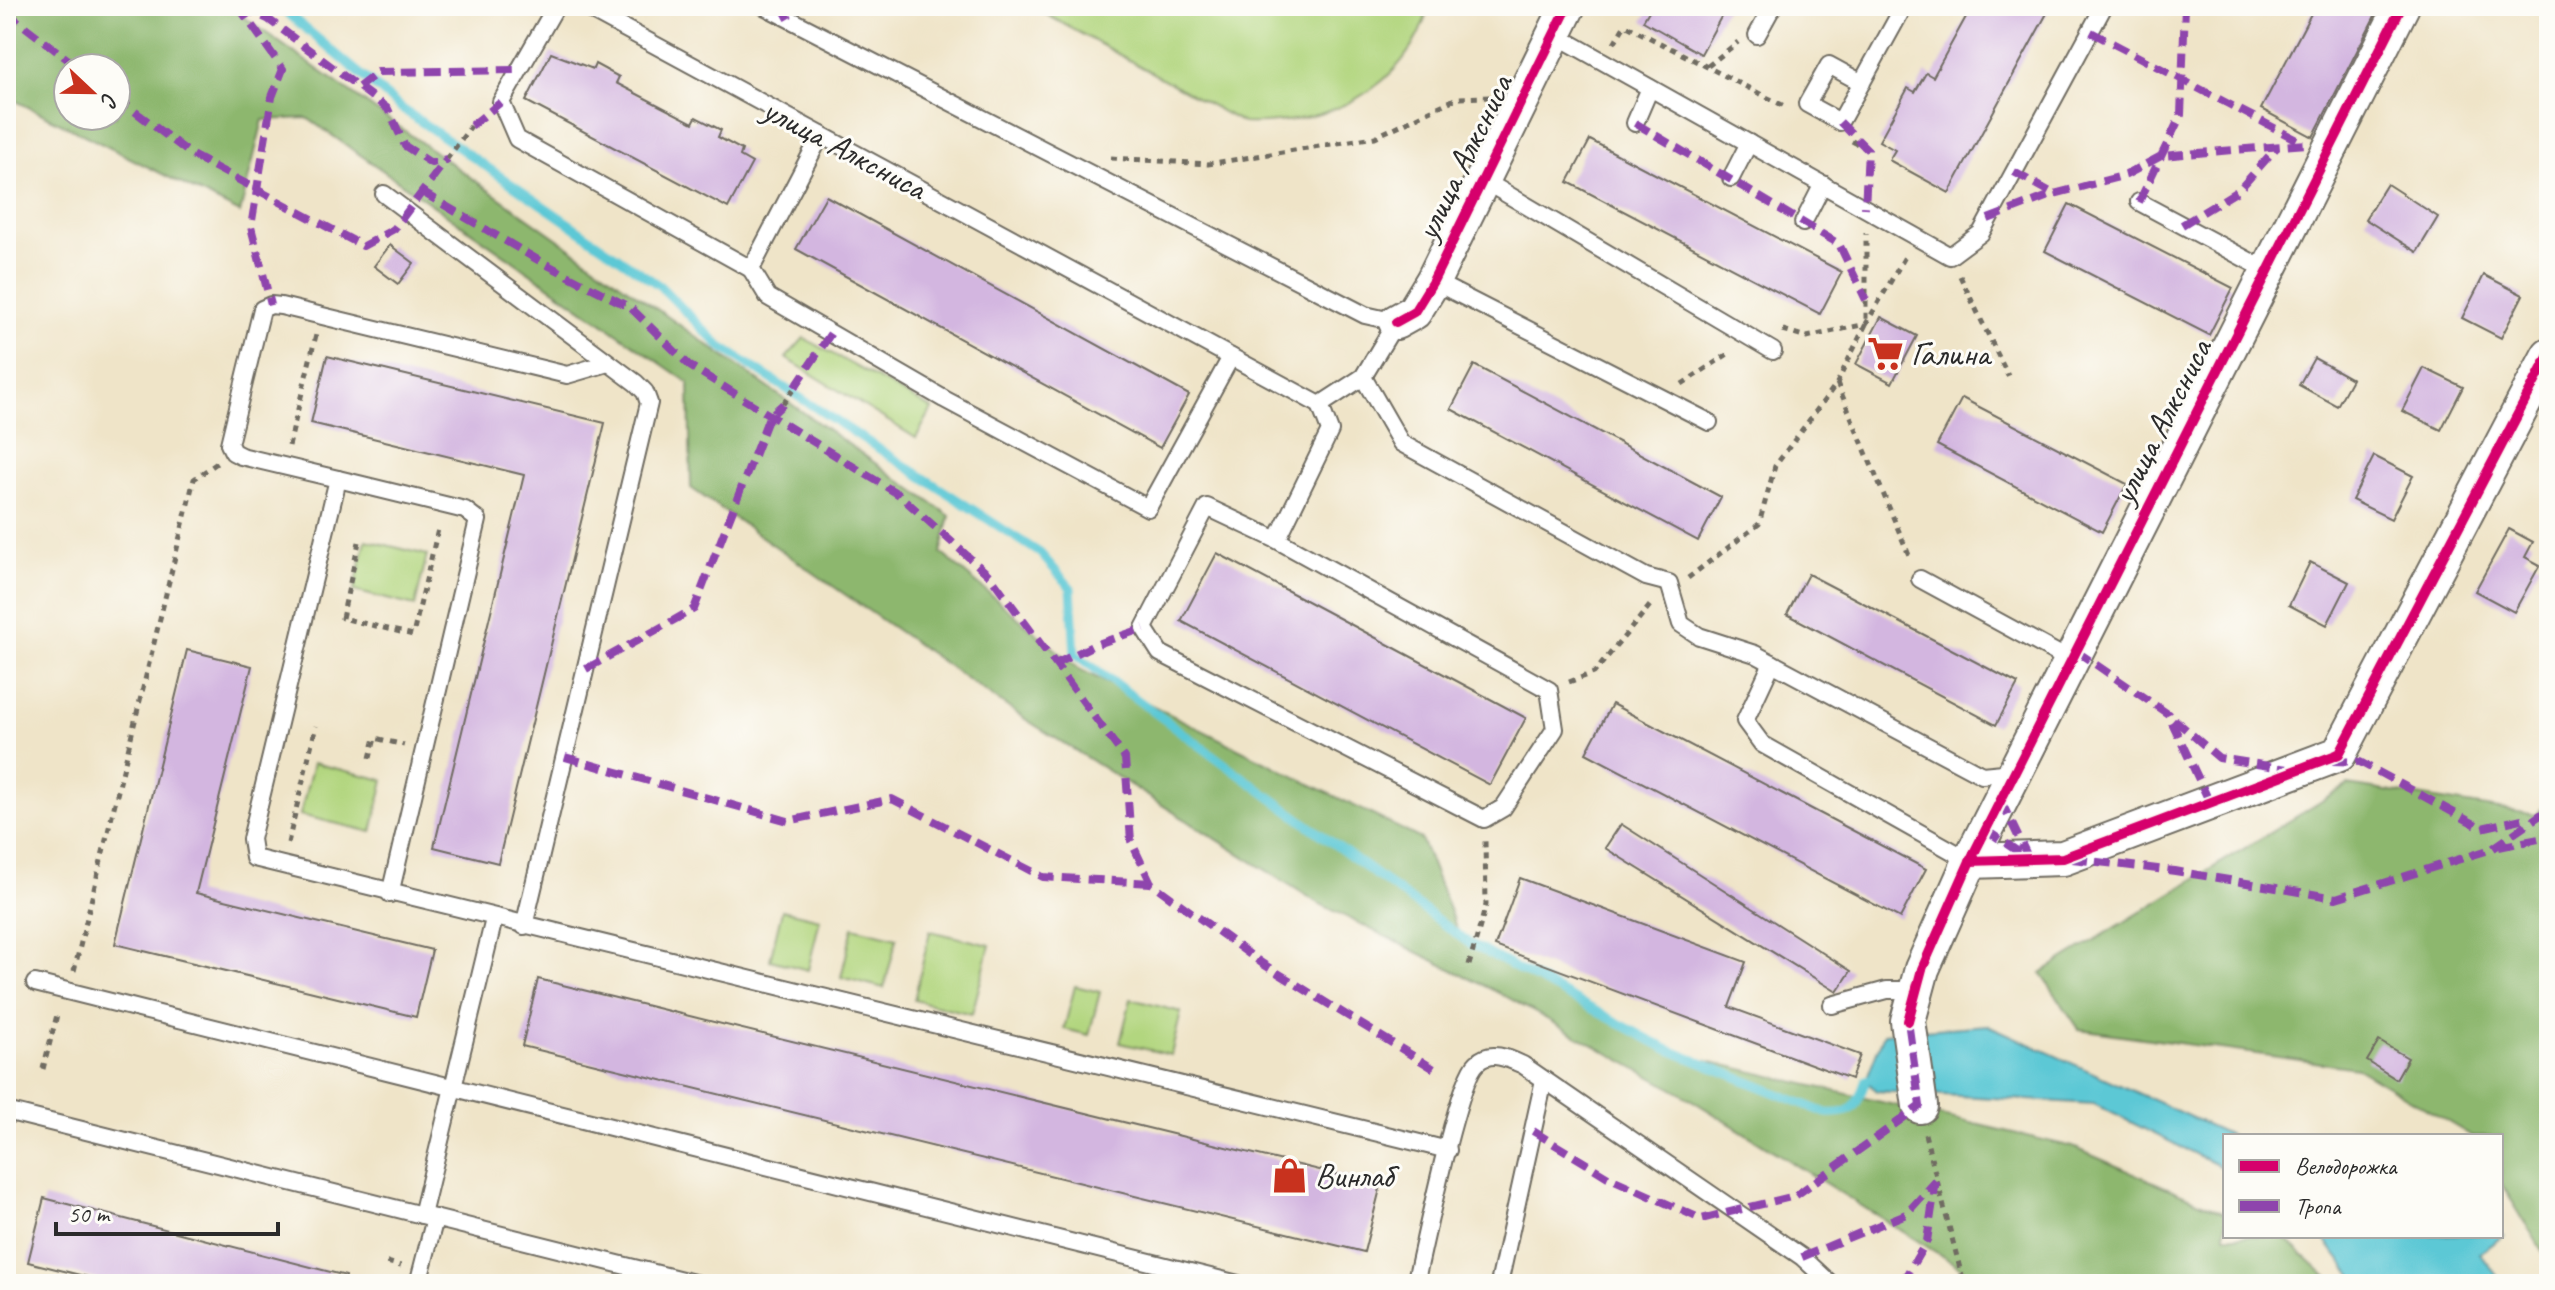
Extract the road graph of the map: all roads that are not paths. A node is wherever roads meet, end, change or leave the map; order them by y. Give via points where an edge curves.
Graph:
1 (556, 6) edge
2 (583, 6) edge
3 (764, 6) edge
4 (1773, 6) edge
5 (1904, 6) edge
6 (2104, 6) edge
7 (2402, 6) edge
8 (1561, 20) edge
9 (1757, 35) dead end
10 (1862, 83) dead end
11 (1650, 88) junction
12 (1635, 123) dead end
13 (821, 135) junction
14 (1749, 143) junction
15 (1731, 178) dead end
16 (1483, 180) junction
17 (1823, 184) junction
18 (384, 194) dead end
19 (2139, 202) dead end
20 (1803, 223) dead end
21 (751, 269) junction
22 (2268, 271) junction
23 (1433, 281) junction
24 (1396, 322) junction
25 (1773, 351) dead end
26 (2549, 355) edge
27 (1231, 357) junction
28 (608, 363) junction
29 (1363, 377) junction
30 (1320, 405) junction
31 (1709, 422) dead end
32 (338, 479) junction
33 (1277, 540) junction
34 (1920, 579) road end
35 (2071, 661) junction
36 (1772, 663) junction
37 (2015, 772) junction
38 (1970, 861) junction
39 (390, 894) junction
40 (494, 919) junction
41 (524, 926) junction
42 (35, 983) dead end
43 (1832, 1005) dead end
44 (1912, 1005) junction
45 (1544, 1080) junction
46 (453, 1087) junction
47 (1920, 1106) road end
48 (6, 1111) edge
49 (1448, 1150) junction
50 (428, 1216) junction
51 (418, 1284) edge
52 (698, 1284) edge
53 (1238, 1284) edge
54 (1415, 1284) edge
55 (1499, 1284) edge
56 (1831, 1284) edge

1 - 21 lane via 501,102 517,139
2 - 13 lane, улица Алксниса
3 - 24 lane via 1365,315
4 - 9 lane
5 - 10 lane
6 - 17 lane via 1981,233 1950,256
7 - 22 street, улица Алксниса
8 - 11 lane via 1603,61
8 - 16 street, улица Алксниса
11 - 12 lane
11 - 14 lane
13 - 21 lane
13 - 27 lane, улица Алксниса
14 - 15 lane
14 - 17 lane
16 - 23 street, улица Алксниса
16 - 25 lane
17 - 20 lane
18 - 28 lane
19 - 22 lane
21 - 27 lane via 768,297 1148,508
22 - 35 street, улица Алксниса
23 - 24 street, улица Алксниса via 1414,312
23 - 31 lane
24 - 29 lane, улица Алксниса
26 - 38 street via 2339,754 2063,858
27 - 30 lane, улица Алксниса
28 - 32 lane via 567,375 271,305 262,309 230,436 233,452
28 - 41 lane via 645,392 647,419
29 - 30 lane, улица Алксниса
29 - 36 lane via 1401,443 1646,577 1669,583 1681,624
30 - 33 lane via 1330,431
32 - 39 lane via 251,839 254,858
32 - 39 lane via 444,505 478,520
33 - 33 lane via 1207,507 1144,628 1160,653 1484,819 1503,808 1555,729 1549,690
34 - 35 lane
35 - 37 street, улица Алксниса
36 - 37 lane via 1982,775
36 - 38 lane via 1745,721 1762,744
37 - 38 street, улица Алксниса
38 - 44 street, улица Алксниса via 1922,969
39 - 40 lane
40 - 41 lane
40 - 46 lane
41 - 49 lane
42 - 46 lane
43 - 44 lane via 1887,990
44 - 47 street
45 - 49 lane via 1508,1057 1490,1055 1478,1061 1462,1091
45 - 55 lane
45 - 56 lane via 1802,1257
46 - 50 lane
46 - 53 lane
48 - 50 lane
49 - 54 lane
50 - 51 lane
50 - 52 lane

